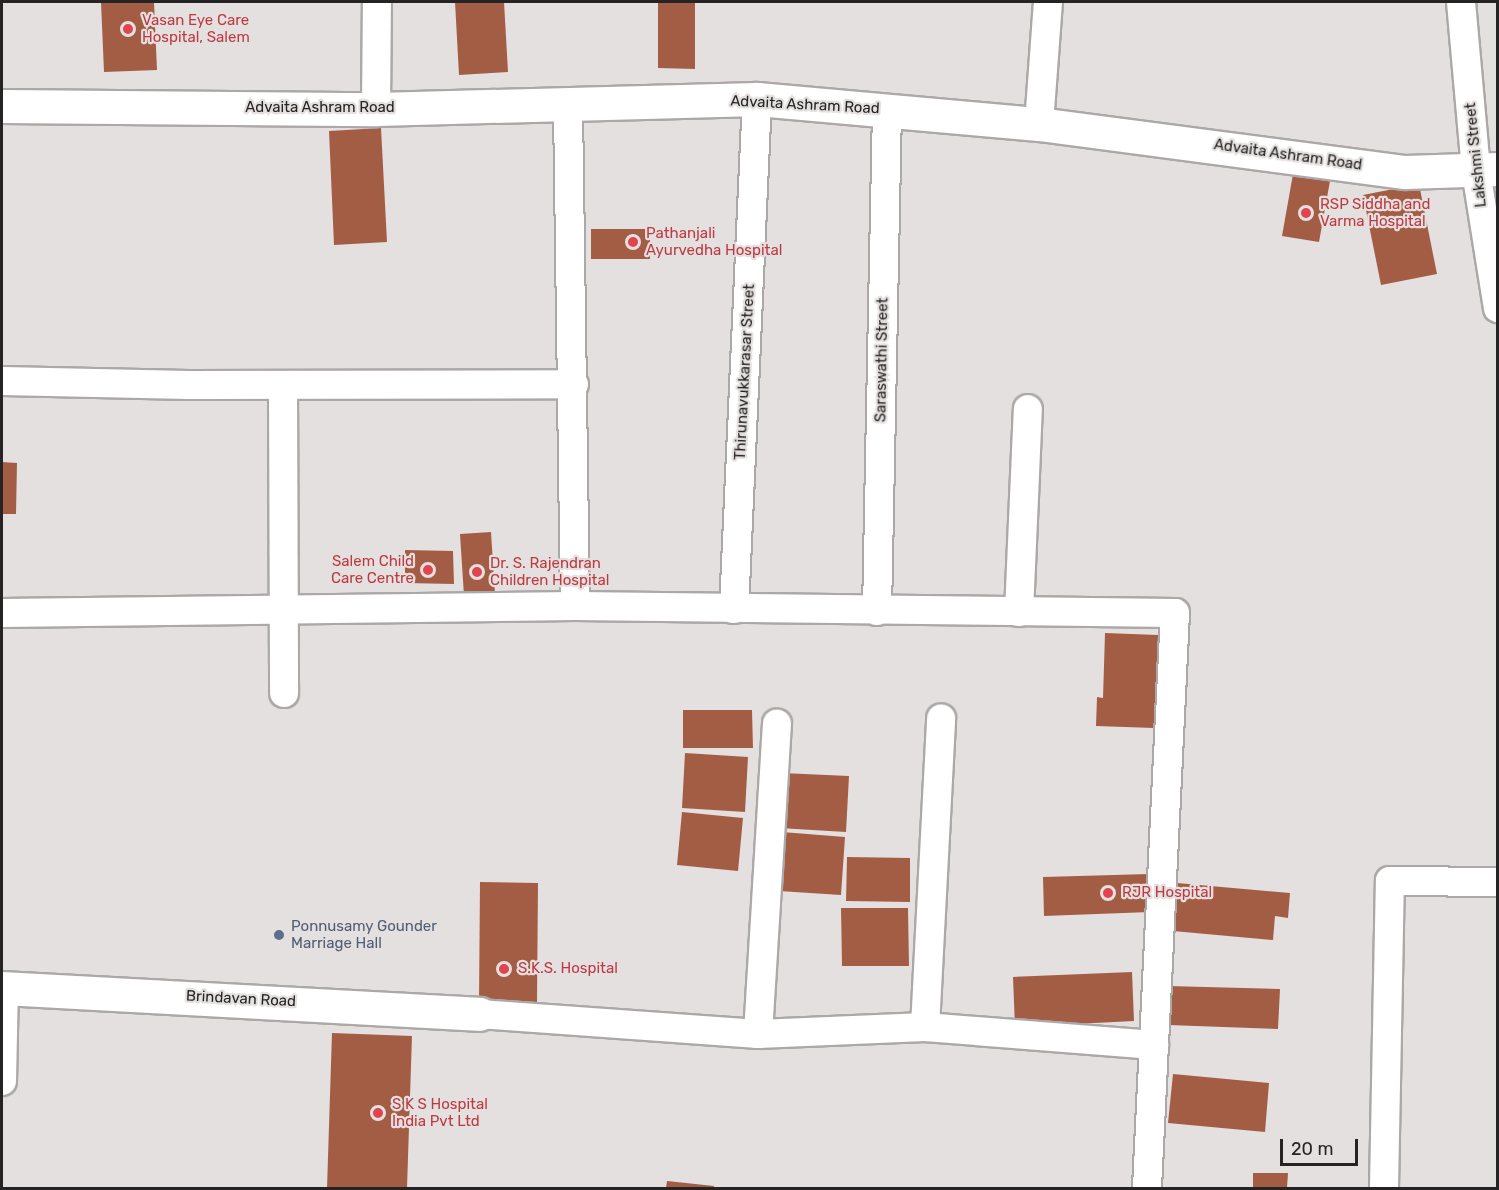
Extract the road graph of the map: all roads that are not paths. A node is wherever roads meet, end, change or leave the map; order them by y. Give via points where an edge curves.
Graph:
1 (377, 2) edge
2 (1048, 2) edge
3 (1461, 2) edge
4 (757, 99) junction
5 (2, 106) edge
6 (568, 106) junction
7 (376, 109) junction
8 (887, 109) junction
9 (1039, 124) junction
10 (1487, 170) edge
11 (1497, 308) edge
12 (2, 381) edge
13 (574, 384) junction
14 (283, 385) junction
15 (1028, 409) dead end
16 (574, 606) junction
17 (734, 609) junction
18 (282, 611) junction
19 (877, 611) junction
20 (1019, 612) junction
21 (2, 614) edge
22 (284, 693) dead end
23 (941, 718) dead end
24 (777, 724) dead end
25 (1497, 882) edge
26 (3, 988) edge
27 (479, 1014) joint
28 (925, 1027) junction
29 (758, 1034) junction
30 (1154, 1045) junction
31 (2, 1081) edge
32 (1148, 1188) edge
33 (1384, 1188) edge

1 - 7 street
2 - 9 street
3 - 10 street, Lakshmi Street
4 - 6 street, Advaita Ashram Road
4 - 8 street, Advaita Ashram Road
4 - 17 street, Thirunavukkarasar Street
5 - 7 street, Advaita Ashram Road
6 - 7 street, Advaita Ashram Road
6 - 13 street
8 - 9 street, Advaita Ashram Road
8 - 19 street, Saraswathi Street
9 - 10 street, Advaita Ashram Road via 1405,172
10 - 11 street, Lakshmi Street
12 - 14 street
13 - 14 street
13 - 16 street
14 - 18 street
15 - 20 street
16 - 17 street
16 - 18 street
17 - 19 street
18 - 21 street
18 - 22 street
19 - 20 street
20 - 30 street via 1175,613
23 - 28 street
24 - 29 street
25 - 33 street via 1390,882
26 - 27 street, Brindavan Road
26 - 31 street
27 - 29 street
28 - 29 street
28 - 30 street
30 - 32 street

